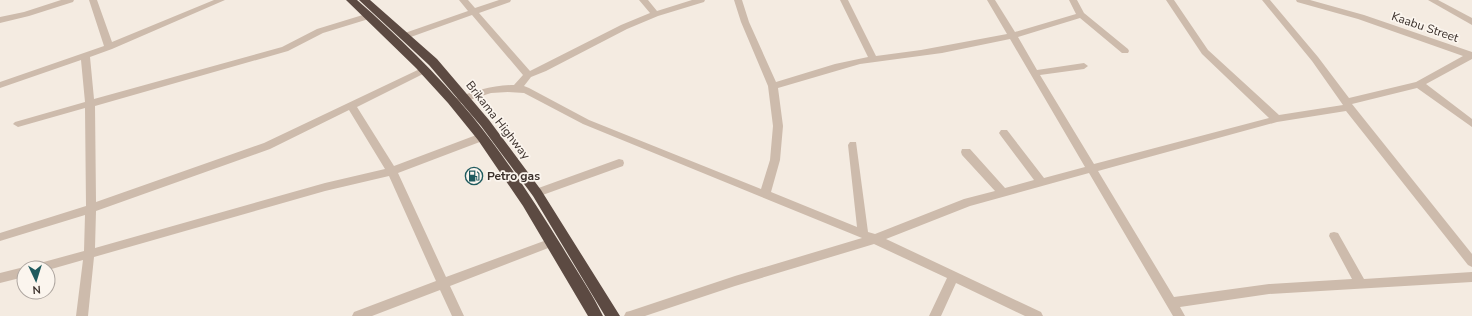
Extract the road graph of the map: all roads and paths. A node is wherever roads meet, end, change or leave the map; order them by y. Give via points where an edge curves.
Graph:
1 (70, 0) edge
2 (93, 0) edge
3 (221, 0) edge
4 (351, 0) edge
5 (364, 0) edge
6 (463, 0) edge
7 (507, 0) edge
8 (643, 0) edge
9 (702, 0) edge
10 (738, 0) edge
11 (844, 0) edge
12 (991, 0) edge
13 (1073, 0) edge
14 (1170, 0) edge
15 (1266, 0) edge
16 (1300, 0) edge
17 (1432, 0) edge
18 (472, 12) junction
19 (655, 14) junction
20 (1081, 15) junction
21 (368, 16) junction
22 (0, 20) edge
23 (1472, 22) edge
24 (405, 36) junction
25 (1014, 36) junction
26 (109, 47) junction
27 (1125, 51) dead end
28 (85, 56) junction
29 (1472, 56) edge
30 (873, 59) junction
31 (1084, 66) dead end
32 (424, 70) junction
33 (1035, 73) junction
34 (528, 75) junction
35 (1419, 84) junction
36 (0, 85) edge
37 (773, 86) junction
38 (517, 88) junction
39 (459, 101) junction
40 (90, 103) junction
41 (351, 105) junction
42 (1348, 105) junction
43 (1277, 119) junction
44 (18, 124) dead end
45 (1472, 124) edge
46 (1004, 133) dead end
47 (482, 137) junction
48 (853, 145) dead end
49 (966, 152) dead end
50 (619, 163) dead end
51 (1091, 168) junction
52 (392, 171) junction
53 (1041, 182) junction
54 (537, 193) junction
55 (1003, 193) junction
56 (765, 194) junction
57 (90, 209) junction
58 (864, 234) junction
59 (1334, 236) dead end
60 (0, 237) edge
61 (875, 239) junction
62 (552, 242) junction
63 (89, 255) junction
64 (1472, 262) edge
65 (56, 264) edge
66 (16, 274) edge
67 (953, 277) junction
68 (1472, 277) edge
69 (0, 278) edge
70 (443, 282) junction
71 (1361, 284) junction
72 (1171, 303) junction
73 (82, 316) edge
74 (358, 316) edge
75 (458, 316) edge
76 (596, 316) edge
77 (613, 316) edge
78 (630, 316) edge
79 (935, 316) edge
80 (1037, 316) edge
81 (1178, 316) edge

1 - 22 street
2 - 26 street
3 - 26 street
4 - 21 highway, Brikama Highway
5 - 24 highway, Brikama Highway
6 - 18 street
7 - 18 street
8 - 19 street
9 - 19 street
10 - 37 street
11 - 30 street
12 - 25 street
13 - 20 street
14 - 43 street via 1205,52
15 - 42 street
16 - 29 street, Kaabu Street via 1361,17
17 - 23 street
18 - 24 street
18 - 34 street
19 - 34 street
20 - 25 street via 1056,25
20 - 27 street
21 - 32 highway, Brikama Highway via 392,36
21 - 40 street via 320,31 286,49
24 - 39 highway, Brikama Highway via 432,62
25 - 30 street
25 - 33 street
26 - 28 street
28 - 36 street
28 - 40 street
29 - 35 street
30 - 37 street
31 - 33 street
32 - 39 highway, Brikama Highway
32 - 41 street
33 - 51 street
34 - 38 street
35 - 42 street
35 - 45 street
37 - 56 street via 778,126 775,160
38 - 39 street via 481,92
38 - 56 street via 536,94 600,129
39 - 47 highway, Brikama Highway
39 - 54 highway, Brikama Highway via 485,123
40 - 44 street
40 - 57 street
41 - 52 street
41 - 57 street via 267,146
42 - 43 street
42 - 64 street
43 - 51 street
46 - 53 street
47 - 52 street
47 - 62 highway, Brikama Highway
48 - 58 street
49 - 55 street
50 - 54 street
51 - 53 street
51 - 72 street
52 - 63 street via 325,187
52 - 70 street
53 - 55 street
54 - 77 highway, Brikama Highway
55 - 61 street via 968,202
56 - 58 street
57 - 60 street
57 - 63 street
58 - 61 street
59 - 71 street
61 - 67 street
61 - 78 street
62 - 70 street
62 - 76 highway, Brikama Highway
63 - 65 street
63 - 73 street
66 - 69 street
67 - 79 street
67 - 80 street
68 - 71 street
70 - 74 street
70 - 75 street
71 - 72 street via 1269,289
72 - 81 street

